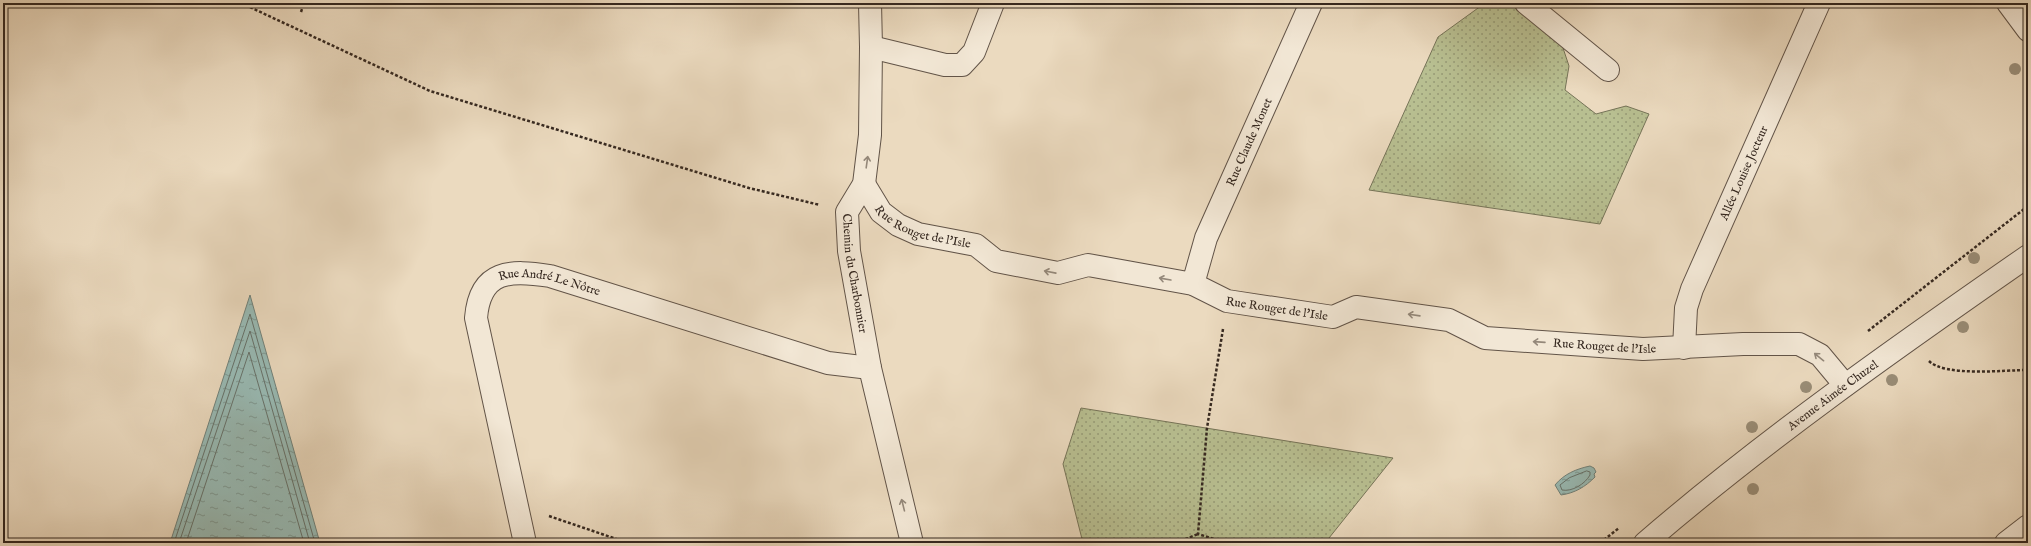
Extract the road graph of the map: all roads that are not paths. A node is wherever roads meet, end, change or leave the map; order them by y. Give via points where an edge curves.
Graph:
1 (870, 3) edge
2 (994, 3) edge
3 (1311, 3) edge
4 (1526, 3) edge
5 (1819, 3) edge
6 (2008, 3) edge
7 (2028, 30) edge
8 (871, 47) junction
9 (1608, 70) dead end
10 (864, 184) junction
11 (2028, 256) edge
12 (1193, 284) junction
13 (1684, 348) junction
14 (870, 368) junction
15 (1845, 386) junction
16 (2028, 526) edge
17 (525, 543) edge
18 (912, 543) edge
19 (1645, 543) edge
20 (2006, 543) edge

1 - 8 street, Chemin du Charbonnier
2 - 8 street via 974,52 962,65 945,65
3 - 12 street, Rue Claude Monet via 1206,238
4 - 9 street
5 - 13 street, Allée Louise Jocteur via 1692,289 1686,308
6 - 7 street
10 -> 8 street, Chemin du Charbonnier via 870,135
12 -> 10 street, Rue Rouget de l'Isle via 1088,265 1058,273 996,261 976,245 918,234 898,225 882,212
10 - 14 street, Chemin du Charbonnier via 847,212 849,251
11 - 15 street, Avenue Aimée Chuzel
13 -> 12 street, Rue Rouget de l'Isle via 1643,349 1485,338 1449,320 1356,307 1333,317 1227,301
15 -> 13 street, Rue Rouget de l'Isle via 1820,355 1799,344
14 - 17 street, Rue André Le Nôtre via 828,363 550,276 511,272 498,277 488,284 481,294 476,318
18 -> 14 street, Chemin du Charbonnier
15 - 19 street, Avenue Aimée Chuzel via 1694,501
16 - 20 street

